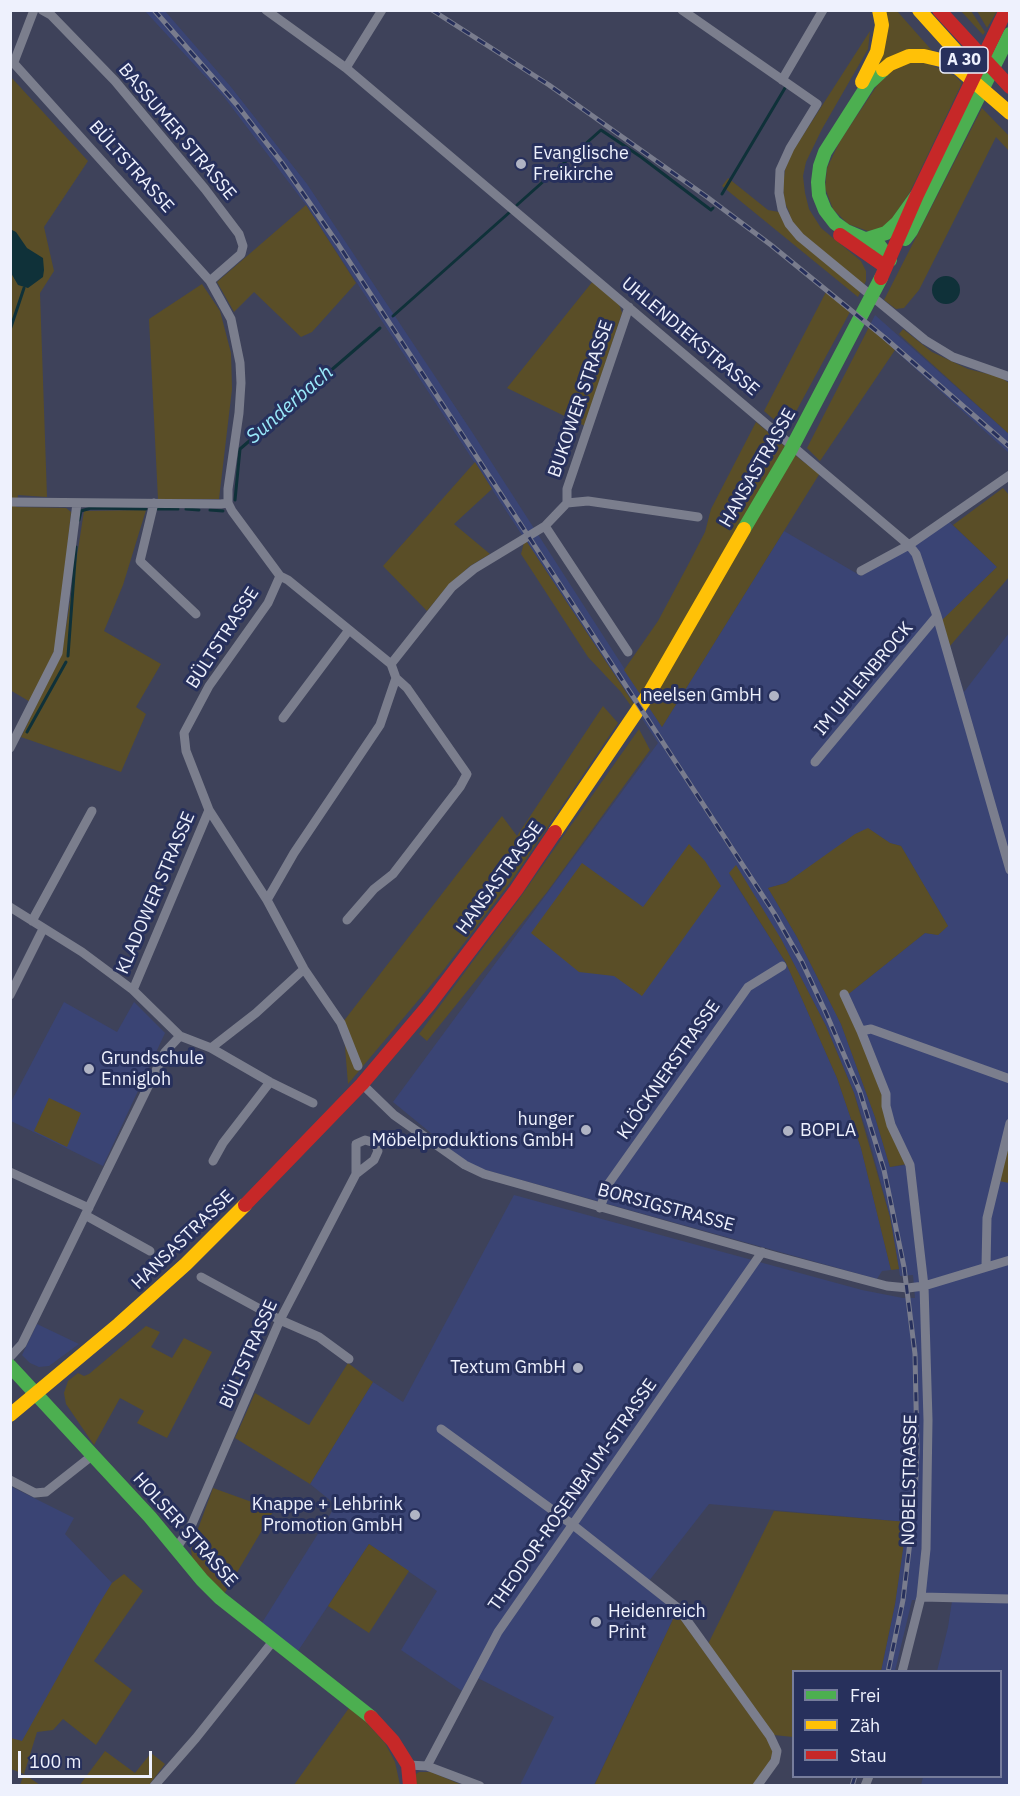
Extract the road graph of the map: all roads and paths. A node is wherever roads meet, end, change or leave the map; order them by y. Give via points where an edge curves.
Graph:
1 (34, 10) edge
2 (42, 10) edge
3 (266, 10) edge
4 (382, 10) edge
5 (682, 10) edge
6 (823, 10) edge
7 (879, 10) edge
8 (919, 10) edge
9 (939, 10) edge
10 (1003, 16) edge
11 (1010, 34) edge
12 (12, 61) edge
13 (346, 68) junction
14 (782, 80) junction
15 (1010, 87) edge
16 (964, 112) junction
17 (1010, 112) edge
18 (917, 195) junction
19 (867, 238) junction
20 (888, 264) junction
21 (210, 280) junction
22 (629, 307) junction
23 (1010, 377) edge
24 (1010, 475) edge
25 (10, 502) edge
26 (228, 502) junction
27 (567, 502) junction
28 (77, 503) junction
29 (154, 503) junction
30 (698, 517) dead end
31 (545, 526) junction
32 (909, 544) junction
33 (861, 571) dead end
34 (280, 576) junction
35 (196, 614) dead end
36 (937, 616) junction
37 (349, 630) junction
38 (628, 652) dead end
39 (391, 664) junction
40 (396, 678) junction
41 (283, 718) dead end
42 (10, 748) edge
43 (815, 762) dead end
44 (209, 810) junction
45 (92, 811) dead end
46 (1010, 870) edge
47 (267, 900) junction
48 (10, 908) edge
49 (347, 920) dead end
50 (32, 921) junction
51 (43, 928) junction
52 (782, 966) dead end
53 (304, 969) junction
54 (133, 990) junction
55 (10, 994) edge
56 (844, 994) dead end
57 (861, 1031) junction
58 (180, 1036) junction
59 (211, 1048) junction
60 (358, 1066) dead end
61 (1010, 1079) edge
62 (270, 1082) junction
63 (362, 1084) junction
64 (313, 1103) dead end
65 (1010, 1123) edge
66 (213, 1161) dead end
67 (10, 1172) edge
68 (356, 1174) dead end
69 (600, 1208) junction
70 (87, 1211) junction
71 (150, 1251) dead end
72 (762, 1252) junction
73 (1010, 1260) edge
74 (986, 1266) junction
75 (201, 1277) dead end
76 (924, 1286) junction
77 (280, 1320) junction
78 (10, 1357) edge
79 (349, 1359) dead end
80 (10, 1366) edge
81 (36, 1394) junction
82 (10, 1415) edge
83 (441, 1429) dead end
84 (93, 1455) junction
85 (10, 1480) edge
86 (573, 1525) junction
87 (176, 1549) junction
88 (921, 1597) junction
89 (1010, 1599) edge
90 (274, 1640) junction
91 (902, 1670) edge
92 (408, 1765) junction
93 (427, 1766) junction
94 (154, 1785) edge
95 (410, 1785) edge
96 (480, 1785) edge
97 (757, 1785) edge

1 - 12 street
2 - 21 street, BASSUMER STRASSE via 115,81 238,234 243,246 241,254
3 - 13 street, UHLENDIEKSTRASSE
4 - 13 street
5 - 14 street
6 - 14 street
7 - 20 main road via 882,25 877,52 818,156 812,180 819,210 826,221 849,242
8 - 17 main road, A 30
9 - 15 main road, A 30
10 - 16 main road, HANSASTRASSE
11 - 16 main road, HANSASTRASSE
12 - 21 street, BÜLTSTRASSE
13 - 22 street, UHLENDIEKSTRASSE
14 - 23 street via 817,104 780,170 779,193 789,224 813,249 925,340 953,357
16 - 18 main road, HANSASTRASSE
16 - 20 main road, HANSASTRASSE via 911,231
17 - 19 main road via 945,61 909,57 877,74 825,152 818,182 825,210 835,223
18 - 19 main road via 886,234
18 - 20 main road, HANSASTRASSE
19 - 20 main road via 885,251
20 - 63 main road, HANSASTRASSE via 793,445 650,692 516,890 428,1006
21 - 26 street, BÜLTSTRASSE via 231,319 240,363 240,403
22 - 27 street, BUKOWER STRASSE via 567,489
22 - 32 street, UHLENDIEKSTRASSE
24 - 32 street
25 - 28 street
26 - 29 street
26 - 34 street, BÜLTSTRASSE
27 - 30 street via 588,501
27 - 31 street
28 - 29 street
28 - 42 street via 58,654
29 - 35 street via 140,561
31 - 38 street
31 - 39 street via 452,587
32 - 33 street
32 - 36 street, UHLENDIEKSTRASSE
34 - 37 street
34 - 44 street, BÜLTSTRASSE via 268,603 209,686 184,733 186,751
36 - 43 street, IM UHLENBROCK
36 - 46 street, UHLENDIEKSTRASSE
37 - 39 street
37 - 41 street
39 - 40 street
40 - 47 street via 380,725
40 - 49 street via 466,774 393,874
44 - 47 street, BÜLTSTRASSE
44 - 54 street, KLADOWER STRASSE
45 - 50 street
47 - 53 street, BÜLTSTRASSE
48 - 50 street
50 - 51 street
51 - 54 street
51 - 55 street
52 - 69 street, KLÖCKNERSTRASSE via 748,987 609,1183
53 - 59 street
53 - 60 street, BÜLTSTRASSE via 341,1023
54 - 58 street
56 - 57 street, NOBELSTRASSE
57 - 61 street via 871,1029
57 - 76 street, NOBELSTRASSE via 886,1094 891,1125 910,1165
58 - 59 street
58 - 70 street via 165,1052
59 - 62 street
62 - 64 street
62 - 66 street
63 - 69 street, BORSIGSTRASSE via 394,1115 465,1165
63 - 81 main road, HANSASTRASSE via 186,1264
65 - 74 street via 987,1218
67 - 70 street
68 - 77 street, BÜLTSTRASSE
69 - 72 street, BORSIGSTRASSE
70 - 71 street
70 - 78 street via 22,1344
72 - 76 street, BORSIGSTRASSE via 887,1286
72 - 86 street, THEODOR-ROSENBAUM-STRASSE
73 - 74 street, BORSIGSTRASSE
74 - 76 street, BORSIGSTRASSE
75 - 77 street
76 - 88 street, NOBELSTRASSE via 928,1420 926,1548
77 - 79 street via 319,1337
77 - 87 street, BÜLTSTRASSE via 192,1524
80 - 81 main road, HOLSER STRASSE
81 - 82 main road, HANSASTRASSE
81 - 84 main road, HOLSER STRASSE
83 - 86 street
84 - 85 street via 46,1492 35,1493
84 - 87 main road, HOLSER STRASSE
86 - 93 street, THEODOR-ROSENBAUM-STRASSE via 491,1642
86 - 97 street via 678,1608 770,1736 777,1751 775,1761
87 - 90 main road, HOLSER STRASSE via 220,1598
88 - 89 street
88 - 91 street, NOBELSTRASSE
90 - 92 main road, HOLSER STRASSE via 375,1720
90 - 94 street
92 - 93 street
92 - 95 main road, HOLSER STRASSE
93 - 96 street

